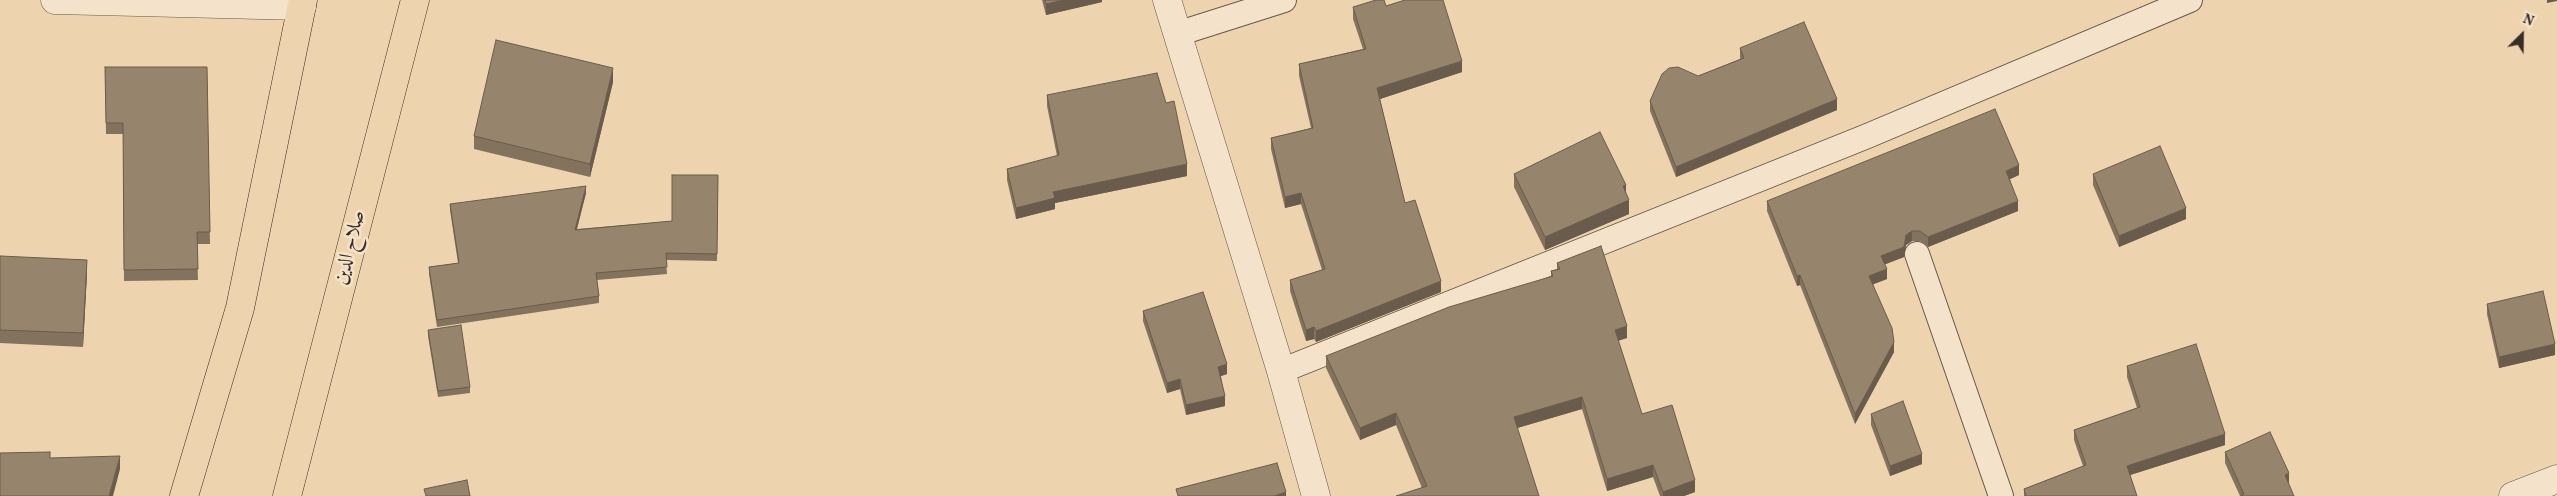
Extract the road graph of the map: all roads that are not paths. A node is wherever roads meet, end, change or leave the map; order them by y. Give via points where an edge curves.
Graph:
1 (55, 0) edge
2 (415, 0) edge
3 (1167, 0) edge
4 (1284, 0) edge
5 (2190, 0) edge
6 (302, 3) edge
7 (1177, 34) junction
8 (1917, 254) dead end
9 (1281, 371) junction
10 (2557, 479) edge
11 (184, 496) edge
12 (286, 496) edge
13 (1316, 496) edge
14 (2001, 496) edge
15 (2512, 496) edge

1 - 6 street
2 - 12 highway, صلاح الدين
3 - 7 street
4 - 7 lane
5 - 9 lane via 1865,137
6 - 11 highway via 240,308
7 - 9 street
8 - 14 lane
9 - 13 street
10 - 15 street

